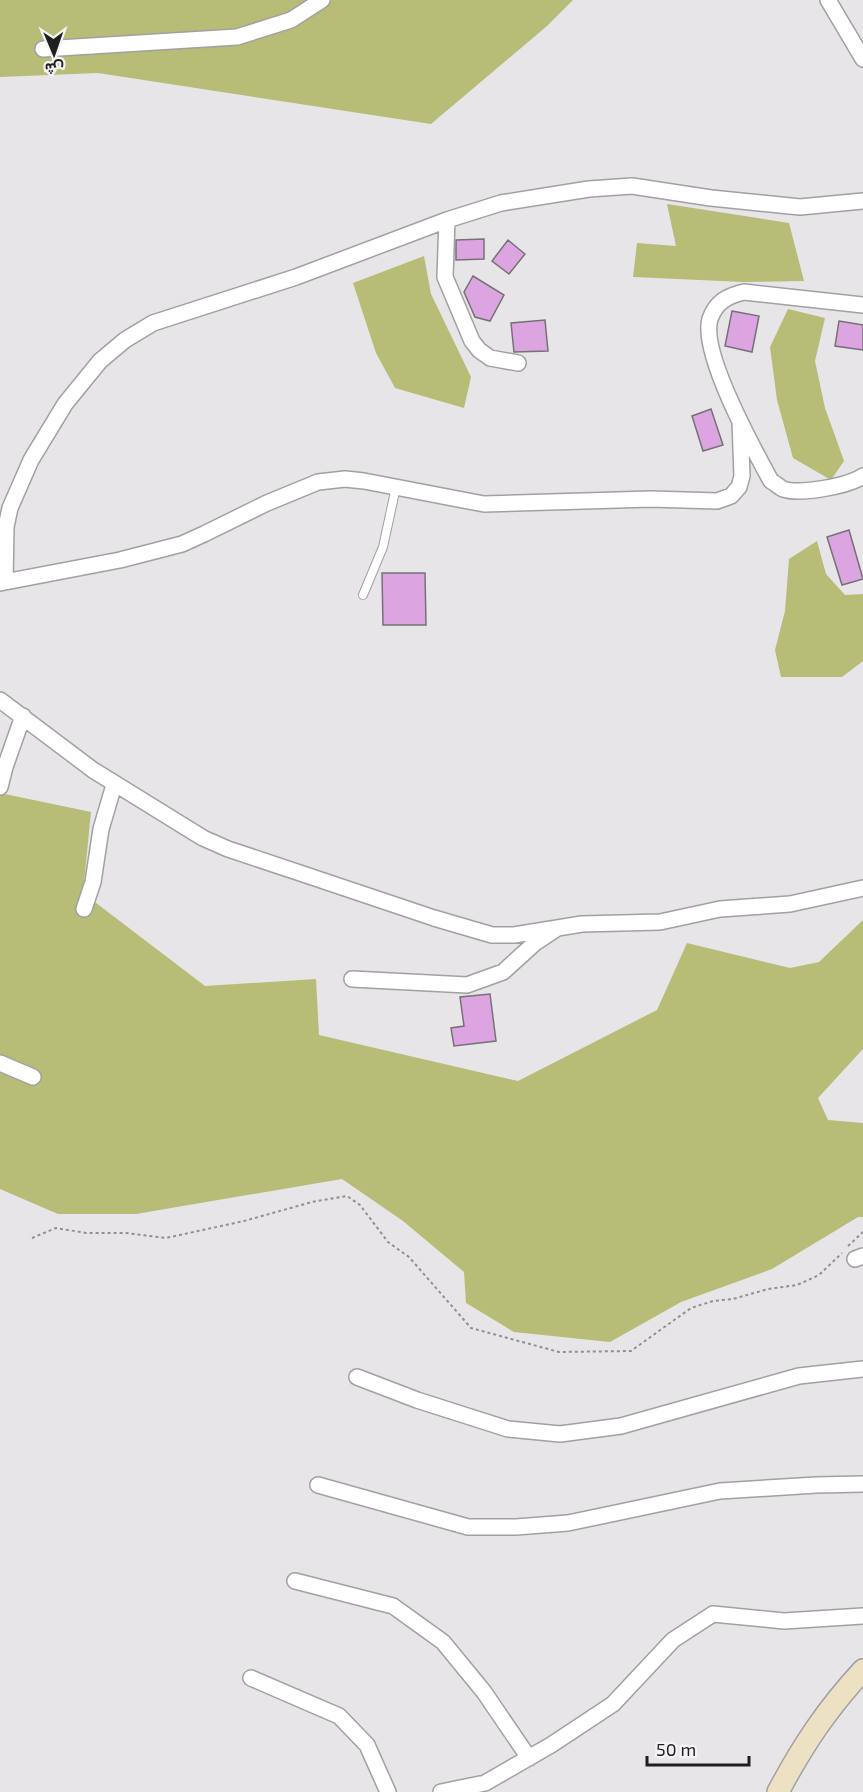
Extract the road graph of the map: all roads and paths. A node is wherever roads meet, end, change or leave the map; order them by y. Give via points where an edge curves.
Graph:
1 (323, 0) edge
2 (828, 0) edge
3 (43, 49) dead end
4 (863, 59) edge
5 (863, 201) edge
6 (447, 220) junction
7 (863, 305) edge
8 (518, 363) dead end
9 (740, 421) junction
10 (863, 476) edge
11 (396, 487) junction
12 (3, 583) edge
13 (363, 595) dead end
14 (0, 700) edge
15 (22, 716) junction
16 (3, 767) edge
17 (114, 785) junction
18 (0, 787) edge
19 (863, 888) edge
20 (84, 909) dead end
21 (562, 926) junction
22 (352, 979) dead end
23 (0, 1064) edge
24 (33, 1077) dead end
25 (863, 1232) edge
26 (32, 1238) dead end
27 (863, 1369) edge
28 (357, 1377) dead end
29 (318, 1485) dead end
30 (863, 1485) edge
31 (295, 1581) dead end
32 (863, 1616) edge
33 (863, 1670) edge
34 (251, 1678) dead end
35 (529, 1758) junction
36 (387, 1792) edge
37 (395, 1792) edge
38 (441, 1792) edge
39 (778, 1792) edge

1 - 3 street via 291,20 237,37
2 - 4 street
5 - 6 street via 800,207 632,186 501,203
6 - 8 street via 445,277 472,341 490,358
6 - 12 street via 296,277 163,320 125,340 80,383 31,460 10,508
7 - 9 street via 744,292 723,300 710,321 710,342 724,388
9 - 10 street via 771,481 783,489 823,488 852,483
9 - 11 street via 739,487 717,501 484,504
11 - 12 street via 345,479 318,482 182,544
11 - 13 lane via 383,547
14 - 15 street
15 - 16 street
15 - 17 street
16 - 18 street
17 - 20 street via 100,829 93,882
17 - 21 street via 228,849 452,924 492,935
19 - 21 street via 790,904 720,909 660,921
21 - 22 street via 535,943 503,972 467,985
23 - 24 street
25 - 26 path via 819,1275 797,1285 768,1288 691,1308 630,1351 601,1353 559,1352 471,1328 410,1257 388,1242 360,1205 347,1196 166,1238 56,1228
27 - 28 street via 799,1376 621,1426 560,1434 508,1429
29 - 30 street via 468,1527 516,1527 568,1524 720,1491
31 - 35 street via 393,1606 443,1642 484,1692
32 - 35 street via 784,1621 713,1614 673,1640 613,1704
33 - 39 main road via 815,1728
34 - 36 street via 339,1716 367,1745
35 - 38 street via 485,1783
36 - 37 street

